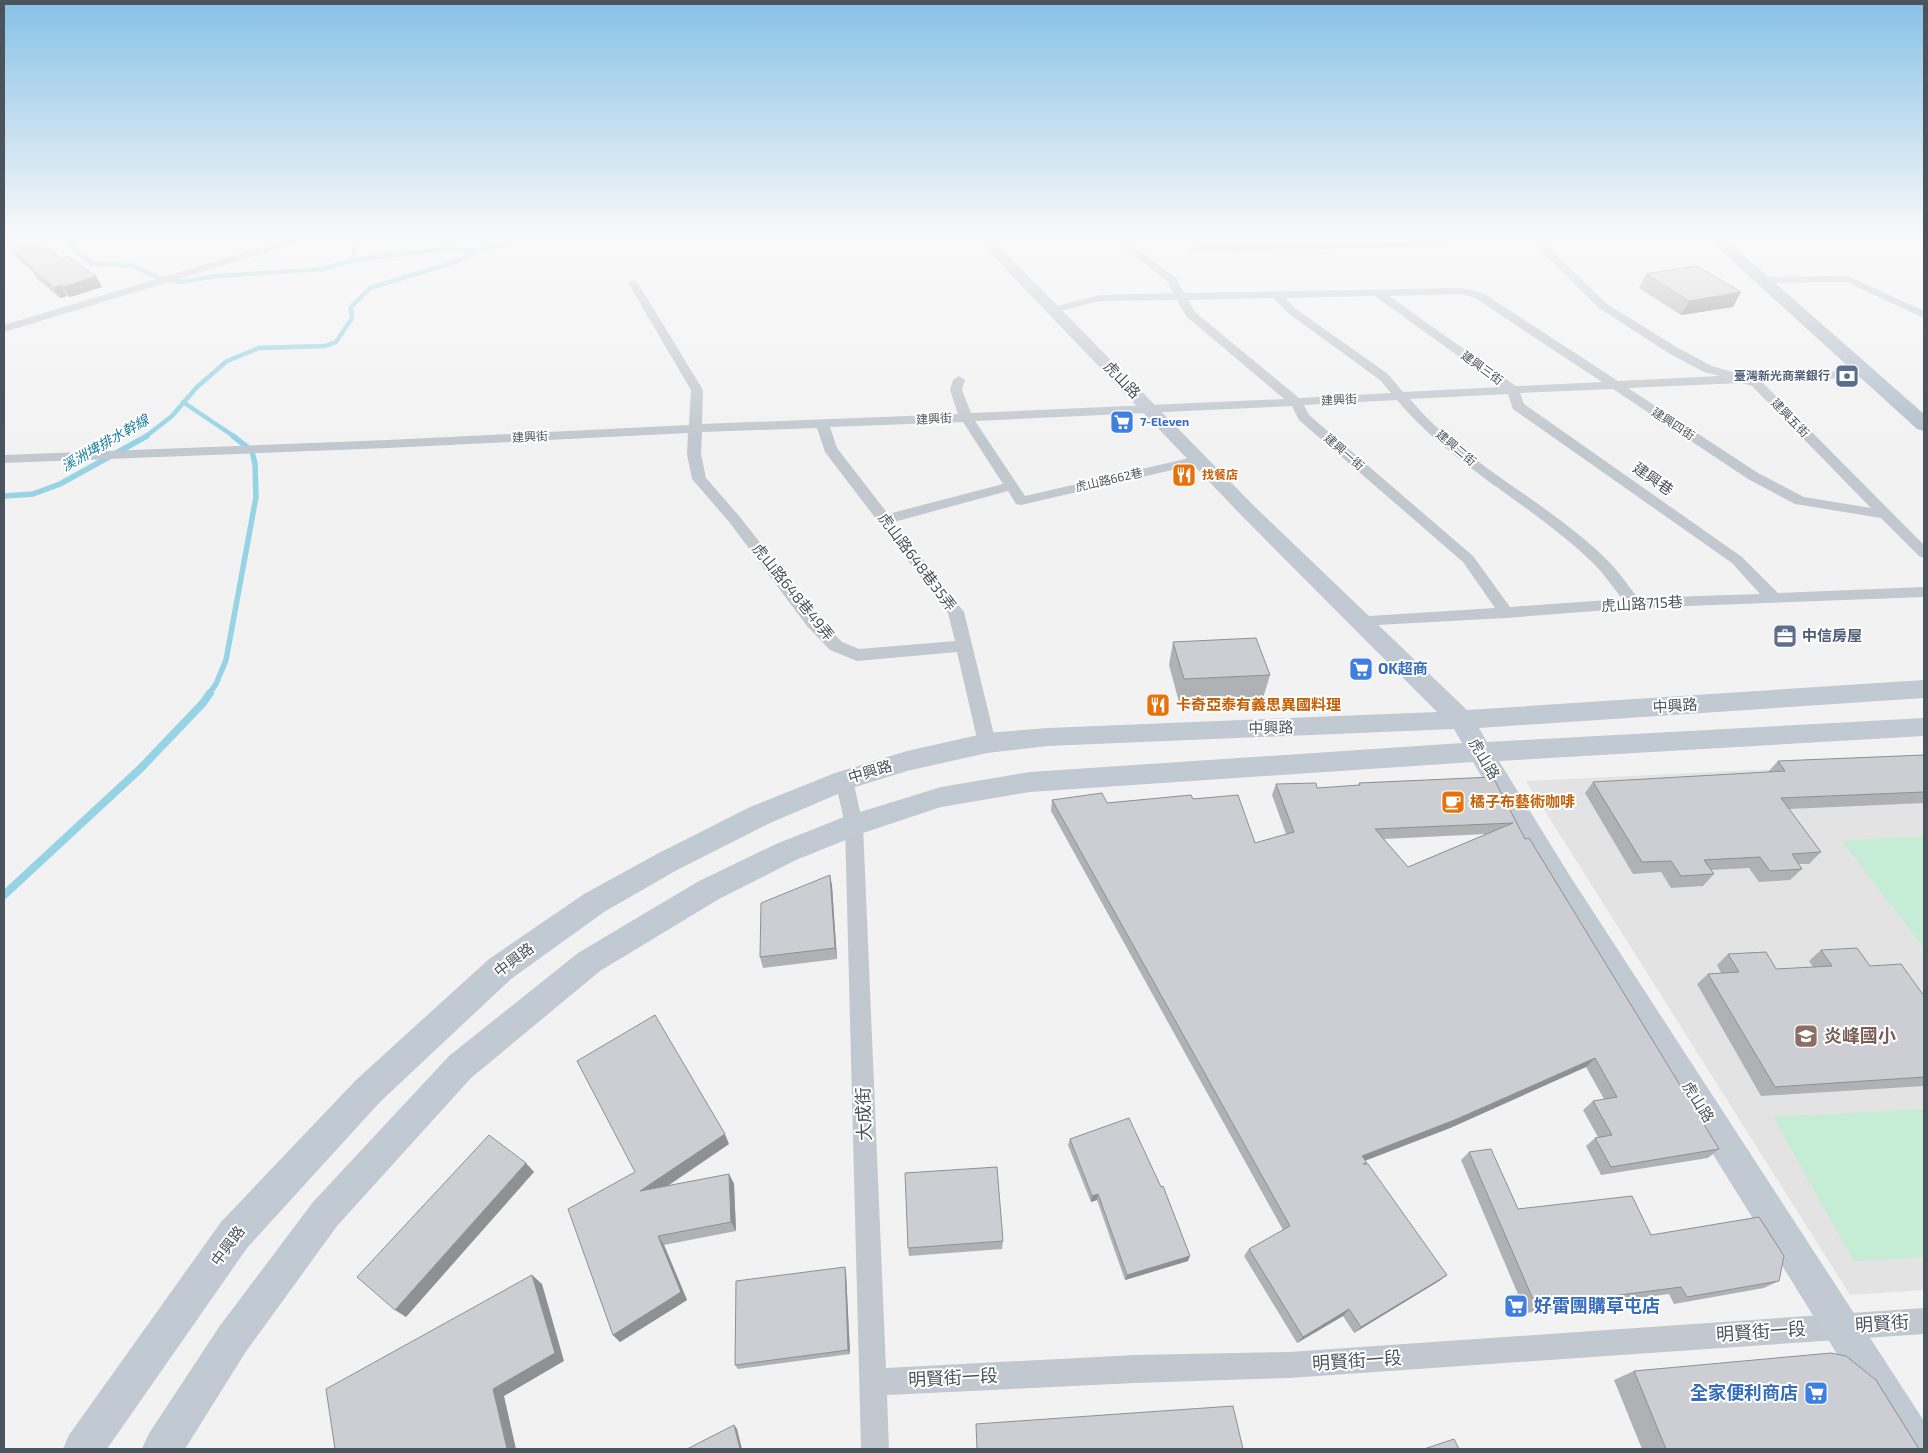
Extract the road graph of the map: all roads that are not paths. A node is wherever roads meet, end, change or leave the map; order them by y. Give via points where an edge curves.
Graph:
1 (83, 305) edge
2 (645, 305) edge
3 (1048, 305) edge
4 (1073, 305) edge
5 (1185, 305) edge
6 (1286, 305) edge
7 (1394, 305) edge
8 (1494, 305) edge
9 (1602, 305) edge
10 (1791, 305) edge
11 (1902, 305) edge
12 (1053, 310) junction
13 (1924, 315) edge
14 (4, 329) edge
15 (1865, 373) junction
16 (1745, 379) junction
17 (959, 380) dead end
18 (1615, 385) junction
19 (1513, 390) junction
20 (1401, 397) junction
21 (1296, 402) junction
22 (1151, 410) junction
23 (966, 418) junction
24 (822, 424) junction
25 (1924, 425) edge
26 (694, 428) junction
27 (4, 459) edge
28 (1198, 460) junction
29 (1011, 486) junction
30 (1884, 514) junction
31 (884, 520) junction
32 (1924, 553) edge
33 (1924, 592) edge
34 (1774, 599) junction
35 (1634, 603) junction
36 (1506, 613) junction
37 (1359, 621) junction
38 (963, 646) junction
39 (1924, 689) edge
40 (1461, 720) junction
41 (1924, 727) edge
42 (986, 743) junction
43 (1480, 752) junction
44 (844, 780) junction
45 (854, 825) junction
46 (1924, 1321) edge
47 (1840, 1326) junction
48 (874, 1382) junction
49 (83, 1449) edge
50 (162, 1449) edge
51 (875, 1449) edge
52 (1919, 1449) edge

1 - 14 street
2 - 26 street, 虎山路648巷49弄 via 698,390
3 - 12 street, 虎山路
4 - 12 street
5 - 21 street, 建興一街 via 1190,314
6 - 20 street, 建興二街 via 1384,377
7 - 19 street, 建興三街
8 - 18 street, 建興四街
9 - 16 street, 建興五街 via 1674,351 1708,368
10 - 15 main road
11 - 13 street
12 - 22 street, 虎山路
15 - 16 street, 建興街
15 - 25 main road
16 - 18 street, 建興街
16 - 30 street, 建興五街 via 1756,383
17 - 23 street via 956,390
18 - 19 street, 建興街
18 - 30 street, 建興四街 via 1753,476 1800,501
19 - 20 street, 建興街
19 - 34 street, 建興巷 via 1518,406 1737,560
20 - 21 street, 建興街
20 - 35 street, 建興二街 via 1415,414 1474,464 1600,561
21 - 22 street, 建興街
21 - 36 street, 建興一街 via 1304,417 1468,559
22 - 23 street, 建興街
22 - 28 street, 虎山路
23 - 24 street, 建興街
23 - 29 street
24 - 26 street, 建興街
24 - 31 street, 虎山路648巷35弄 via 830,449
26 - 27 street, 建興街
26 - 38 street, 虎山路648巷49弄 via 694,454 699,479 735,520 813,622 836,646 857,655
28 - 29 street, 虎山路662巷 via 1021,500
28 - 37 street, 虎山路
29 - 31 street
30 - 32 street, 建興五街
31 - 38 street, 虎山路648巷35弄 via 956,612
33 - 34 street, 虎山路715巷
34 - 35 street, 虎山路715巷
35 - 36 street, 虎山路715巷
36 - 37 street, 虎山路715巷
37 - 40 street, 虎山路
38 - 42 street, 虎山路648巷35弄
39 - 40 street, 中興路
40 - 42 street, 中興路 via 1048,737
40 - 43 street, 虎山路
41 - 43 street
42 - 44 street, 中興路 via 907,761
43 - 45 street via 1030,782 941,797
43 - 47 street, 虎山路
44 - 45 street, 大成街
44 - 49 street, 中興路 via 760,815 667,862 594,903 500,968 368,1091 234,1234
45 - 48 street, 大成街
45 - 50 street via 786,852 708,890 589,962 460,1067 325,1214 232,1340
46 - 47 street, 明賢街
47 - 48 street, 明賢街一段 via 1289,1366
47 - 52 street, 虎山路
48 - 51 street, 大成街

